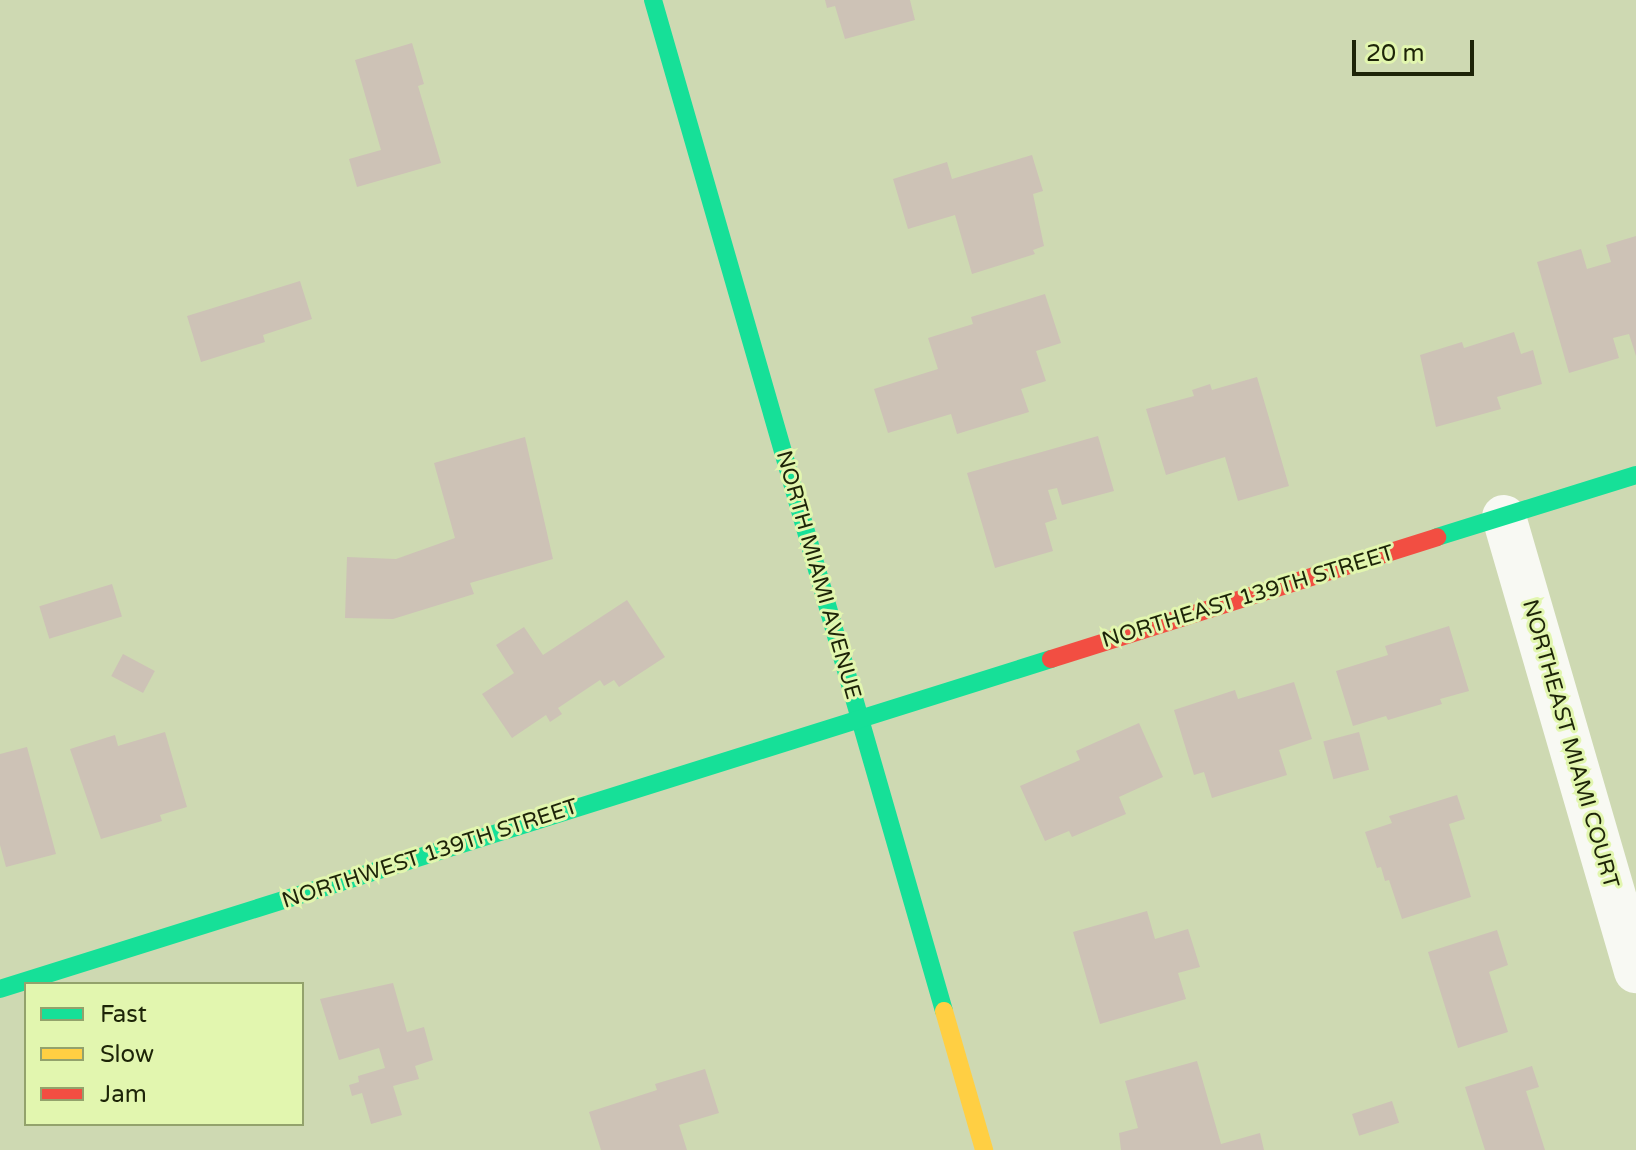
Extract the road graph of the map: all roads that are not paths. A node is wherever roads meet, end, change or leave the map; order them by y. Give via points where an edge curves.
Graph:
1 (653, 0) edge
2 (1636, 475) edge
3 (1504, 517) junction
4 (859, 718) junction
5 (1636, 971) edge
6 (0, 989) edge
7 (984, 1150) edge

1 - 4 street, NORTH MIAMI AVENUE
2 - 3 street, NORTHEAST 139TH STREET
3 - 4 street, NORTHEAST 139TH STREET
3 - 5 street, NORTHEAST MIAMI COURT
4 - 6 street, NORTHWEST 139TH STREET
4 - 7 street, NORTH MIAMI AVENUE

